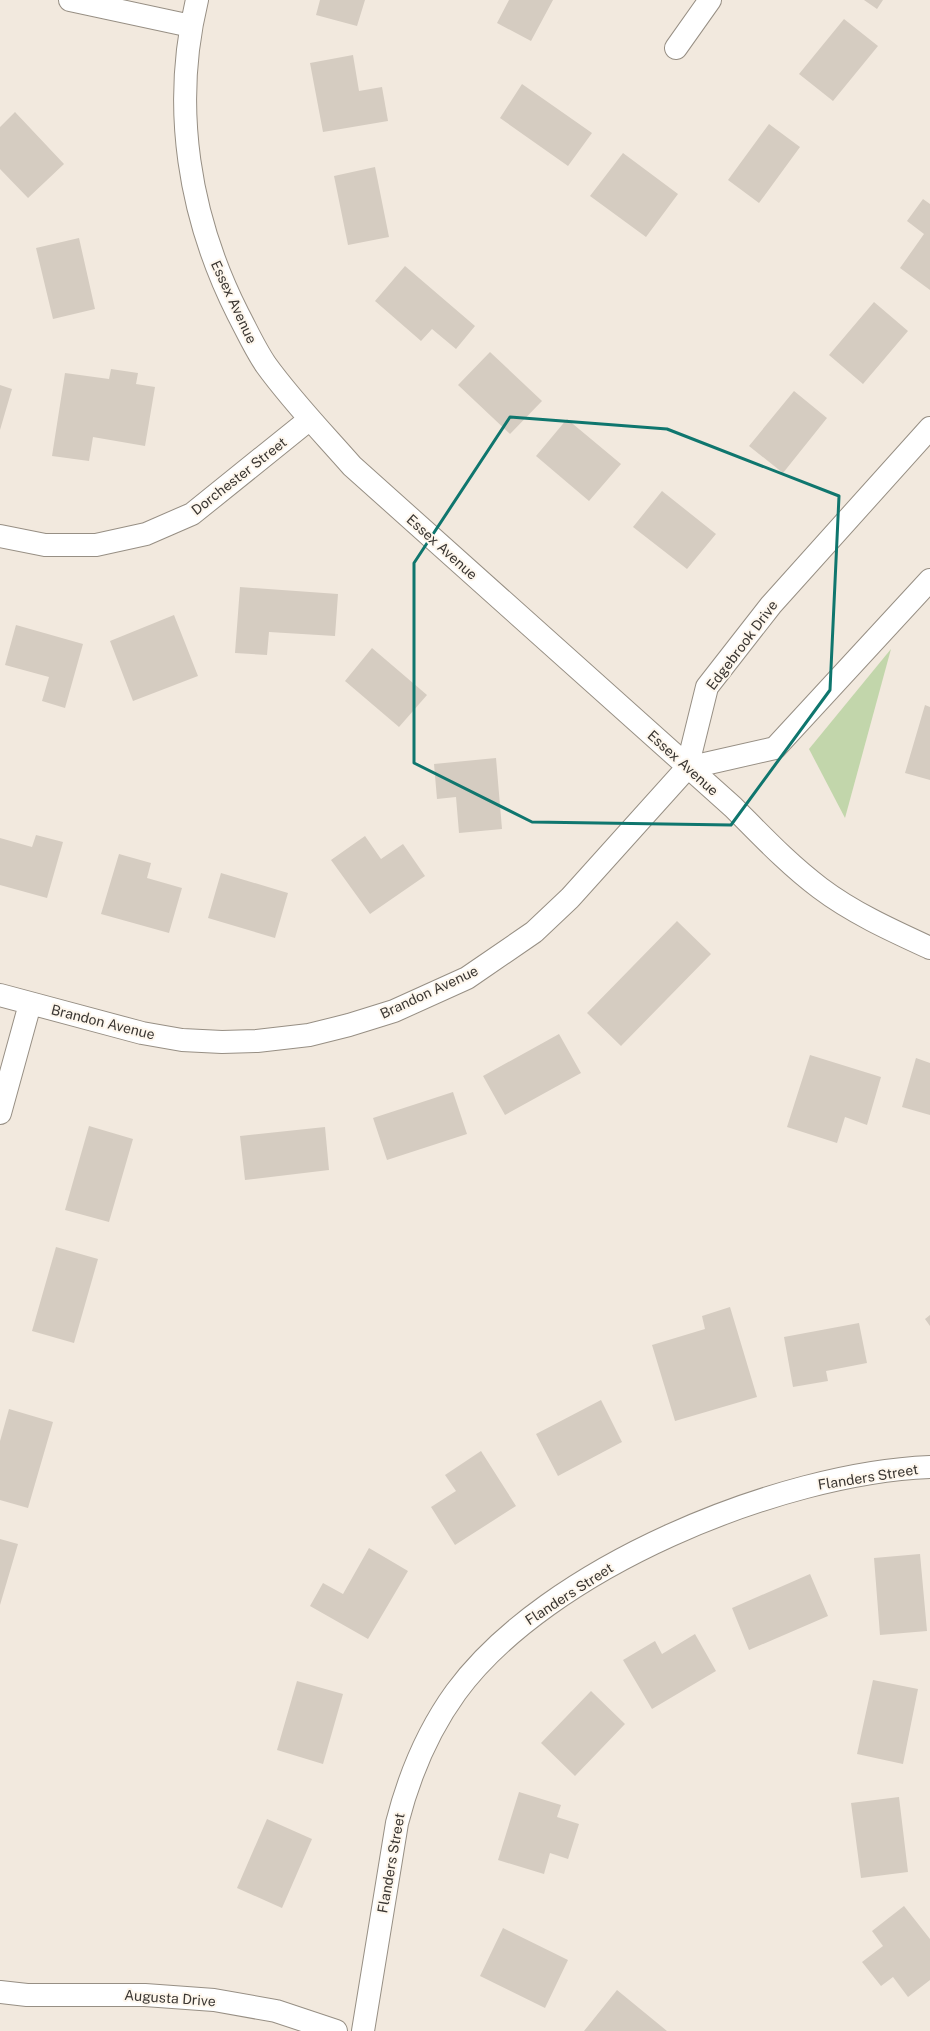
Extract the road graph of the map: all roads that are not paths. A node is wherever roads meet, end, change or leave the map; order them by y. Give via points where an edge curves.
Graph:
1 (70, 0) edge
2 (197, 0) edge
3 (710, 0) edge
4 (191, 26) junction
5 (676, 48) dead end
6 (310, 419) junction
7 (930, 428) edge
8 (0, 536) edge
9 (930, 580) edge
10 (687, 768) junction
11 (930, 948) edge
12 (0, 995) edge
13 (30, 1004) junction
14 (0, 1113) edge
15 (930, 1468) edge
16 (0, 1992) edge
17 (336, 2031) edge
18 (363, 2031) edge

1 - 4 street
2 - 4 street, Essex Avenue
3 - 5 street
4 - 6 street, Essex Avenue via 184,86 185,121 192,182 206,236 226,289 254,345
6 - 8 street, Dorchester Street via 192,514 146,534 96,545 45,545
6 - 10 street, Essex Avenue via 352,466
7 - 10 street, Edgebrook Drive via 771,605 707,687
9 - 10 street via 775,748
10 - 11 street, Essex Avenue via 733,807 792,866 822,889 885,927
10 - 13 street, Brandon Avenue via 570,898 534,932 467,978 394,1012 309,1035 222,1042 182,1040 142,1033
12 - 13 street, Brandon Avenue
13 - 14 street
15 - 18 street, Flanders Street via 847,1478 785,1493 709,1519 641,1549 571,1589 520,1626 486,1657 456,1692 434,1726 416,1762 404,1795 397,1823
16 - 17 street, Augusta Drive via 27,1996 145,1995 214,2000 276,2011

